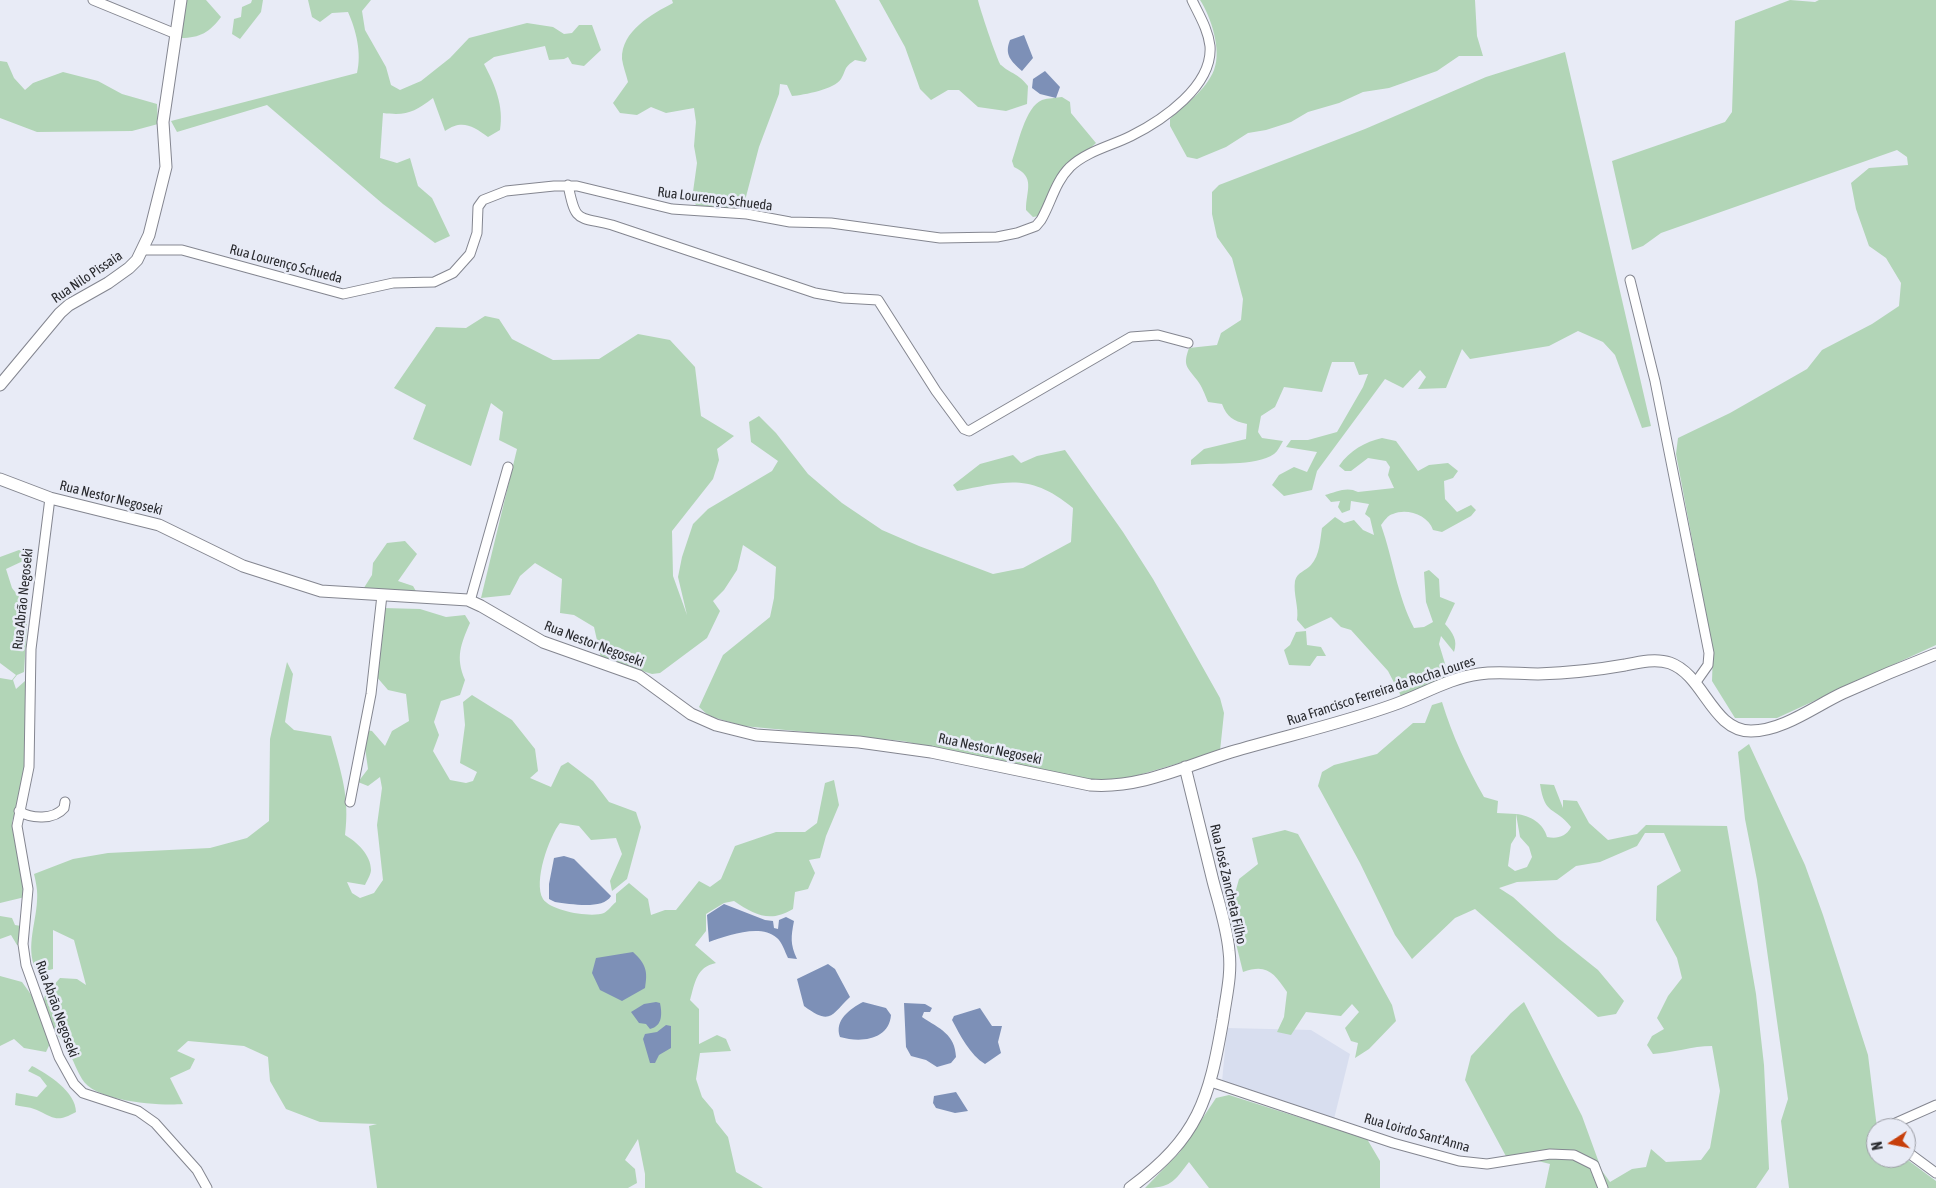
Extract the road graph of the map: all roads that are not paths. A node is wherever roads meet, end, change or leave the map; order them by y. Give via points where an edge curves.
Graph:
1 (93, 0) edge
2 (182, 0) edge
3 (1192, 0) edge
4 (176, 34) junction
5 (568, 185) junction
6 (143, 250) junction
7 (1630, 280) dead end
8 (1188, 343) dead end
9 (0, 385) edge
10 (508, 467) dead end
11 (0, 480) edge
12 (50, 498) junction
13 (382, 595) junction
14 (470, 601) junction
15 (1936, 654) edge
16 (1696, 682) junction
17 (1185, 768) junction
18 (65, 802) dead end
19 (350, 802) dead end
20 (19, 811) junction
21 (1211, 1082) junction
22 (1936, 1105) edge
23 (1907, 1118) edge
24 (1916, 1158) edge
25 (1936, 1173) edge
26 (208, 1188) edge
27 (1130, 1188) edge
28 (1603, 1188) edge

1 - 4 street
2 - 4 street, Rua Nilo Pissaia
3 - 5 street, Rua Lourenço Schueda via 1205,25 1210,46 1209,58 1195,87 1148,127 1095,151 1071,167 1062,177 1041,220 1027,230 997,237 940,238 831,223 790,222 747,214 672,209
4 - 6 street, Rua Nilo Pissaia via 163,122 166,167 159,204
5 - 6 street, Rua Lourenço Schueda via 506,191 483,200 478,207 477,233 470,254 453,273 434,282 392,283 343,294 182,250
5 - 8 street via 573,210 582,219 612,225 815,294 878,300 936,391 964,429 969,431 1131,337 1158,335
6 - 9 street, Rua Nilo Pissaia via 120,276 60,312
7 - 16 street via 1655,381 1709,653 1708,666
10 - 14 street
11 - 12 street, Rua Nestor Negoseki
12 - 13 street, Rua Nestor Negoseki via 159,525 224,558 301,586 321,591
12 - 20 street, Rua Abrão Negoseki via 31,649 29,767
13 - 14 street, Rua Nestor Negoseki
13 - 19 street via 371,694
14 - 17 street, Rua Nestor Negoseki via 543,642 639,676 684,710 704,721 742,733 859,742 931,752 1097,786 1133,783
15 - 16 street, Rua Francisco Ferreira da Rocha Loures via 1860,685 1786,722 1754,731 1742,730 1722,717
16 - 17 street, Rua Francisco Ferreira da Rocha Loures via 1677,666 1657,661 1544,673 1478,674 1357,718
17 - 21 street, Rua José Zancheta Filho via 1229,949 1229,977
18 - 20 street via 64,808 54,815 31,816
20 - 26 street, Rua Abrão Negoseki via 17,835 28,889 23,944 26,964 67,1074 83,1093 138,1111 156,1123 197,1170
21 - 27 street, Rua José Zancheta Filho via 1202,1105 1177,1146 1153,1171
21 - 28 street, Rua Loirdo Sant'Anna via 1458,1161 1487,1164 1516,1162 1550,1154 1574,1155 1594,1165
22 - 23 street
24 - 25 street

